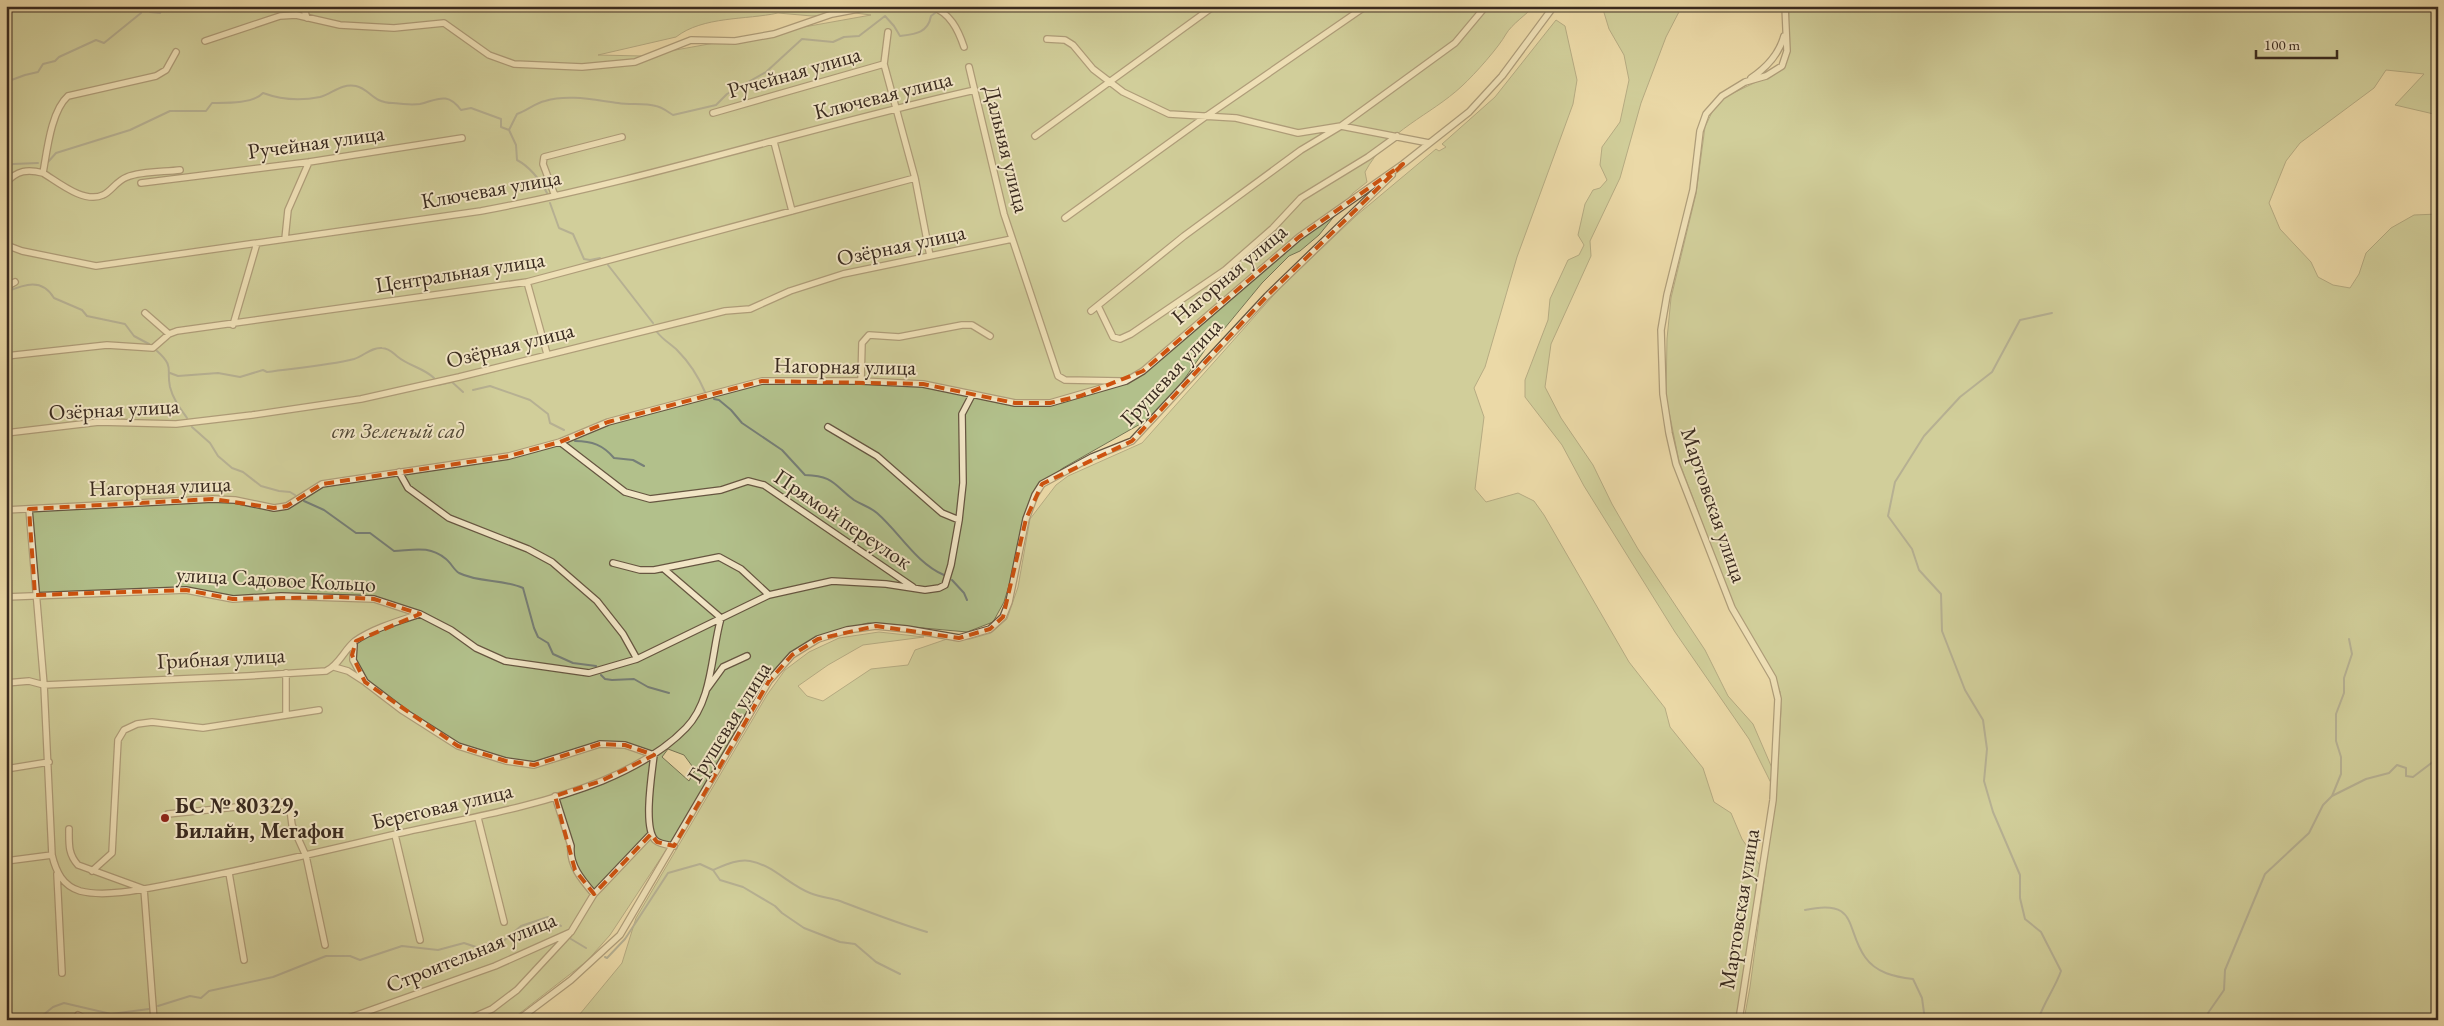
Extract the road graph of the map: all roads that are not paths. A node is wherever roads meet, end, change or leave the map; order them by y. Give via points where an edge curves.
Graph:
1 (303, 6) edge
2 (874, 6) edge
3 (931, 6) edge
4 (1214, 6) edge
5 (1366, 6) edge
6 (1486, 6) edge
7 (1554, 6) edge
8 (1785, 6) edge
9 (307, 18) junction
10 (888, 32) dead end
11 (1785, 32) junction
12 (1047, 38) dead end
13 (205, 41) dead end
14 (964, 47) dead end
15 (176, 52) dead end
16 (884, 64) junction
17 (969, 67) dead end
18 (1110, 82) junction
19 (1745, 82) junction
20 (975, 90) junction
21 (895, 108) junction
22 (713, 113) dead end
23 (1205, 117) junction
24 (1341, 126) junction
25 (1035, 136) dead end
26 (1396, 136) junction
27 (622, 137) dead end
28 (462, 138) dead end
29 (774, 142) junction
30 (1429, 144) junction
31 (309, 162) junction
32 (1403, 164) junction
33 (180, 170) dead end
34 (43, 173) junction
35 (915, 178) junction
36 (6, 183) edge
37 (141, 183) dead end
38 (554, 196) junction
39 (792, 211) junction
40 (1065, 218) dead end
41 (285, 239) junction
42 (1012, 239) junction
43 (257, 243) junction
44 (6, 245) edge
45 (930, 256) junction
46 (15, 282) dead end
47 (527, 282) junction
48 (6, 287) edge
49 (1098, 306) junction
50 (1091, 311) dead end
51 (144, 313) dead end
52 (233, 325) junction
53 (169, 334) junction
54 (990, 336) dead end
55 (546, 354) junction
56 (6, 356) edge
57 (860, 381) junction
58 (1126, 381) junction
59 (972, 395) junction
60 (828, 427) dead end
61 (6, 433) edge
62 (560, 442) junction
63 (399, 472) junction
64 (29, 509) junction
65 (6, 510) edge
66 (959, 520) junction
67 (612, 563) dead end
68 (664, 569) junction
69 (915, 588) junction
70 (35, 595) junction
71 (769, 595) junction
72 (6, 597) edge
73 (420, 614) junction
74 (721, 618) junction
75 (356, 641) junction
76 (747, 656) dead end
77 (637, 659) junction
78 (334, 667) junction
79 (286, 673) junction
80 (365, 682) junction
81 (6, 683) edge
82 (44, 684) junction
83 (706, 691) junction
84 (319, 710) dead end
85 (286, 715) junction
86 (654, 755) junction
87 (49, 762) junction
88 (6, 769) edge
89 (556, 796) junction
90 (168, 814) dead end
91 (478, 818) junction
92 (69, 829) dead end
93 (651, 834) junction
94 (395, 835) junction
95 (674, 846) junction
96 (52, 855) junction
97 (306, 856) junction
98 (6, 861) edge
99 (92, 871) junction
100 (229, 873) junction
101 (57, 874) junction
102 (144, 889) junction
103 (594, 894) junction
104 (504, 922) dead end
105 (571, 932) junction
106 (420, 940) dead end
107 (325, 945) dead end
108 (244, 960) dead end
109 (62, 973) dead end
110 (78, 1015) dead end
111 (86, 1020) edge
112 (154, 1020) edge
113 (343, 1020) edge
114 (467, 1020) edge
115 (518, 1020) edge
116 (1739, 1020) edge

1 - 9 street
2 - 9 street via 832,14 774,34 735,41 691,40 635,62 582,67 514,64 489,55 444,23 394,28 340,25
3 - 14 street via 953,21
4 - 18 street
5 - 23 street
6 - 24 street via 1455,43
7 - 30 street, Нагорная улица via 1502,76 1469,112
8 - 11 street, Мартовская улица
9 - 13 street via 280,16
10 - 16 street
11 - 19 street via 1775,56
11 - 19 street, Мартовская улица via 1787,51 1782,66 1766,76
12 - 18 street via 1065,40
15 - 34 street via 166,70 156,76 68,96 61,102
16 - 21 street
16 - 22 street, Ручейная улица
17 - 20 street, Дальняя улица
18 - 23 street via 1141,103 1169,114
18 - 25 street
19 - 116 street, Мартовская улица via 1722,96 1706,114 1700,131 1694,190 1661,330 1663,394 1676,464 1732,608 1773,678 1778,699 1772,800
20 - 21 street, Ключевая улица
20 - 42 street, Дальняя улица
21 - 29 street, Ключевая улица
21 - 35 street
23 - 24 street via 1236,118 1298,133
23 - 40 street
24 - 26 street
24 - 49 street via 1301,150 1184,236
26 - 30 street
26 - 49 street via 1301,198 1274,228 1225,270 1131,334 1120,339 1113,336
27 - 38 street via 544,157 543,164
28 - 31 street, Ручейная улица
29 - 38 street, Ключевая улица
29 - 39 street
30 - 32 street, Нагорная улица
31 - 37 street, Ручейная улица
31 - 41 street via 288,210
32 - 58 street, Нагорная улица via 1300,237 1143,371
32 - 95 street, Грушевая улица via 1266,296 1132,441 1092,457 1042,484 1026,519 1006,609 1003,617 990,629 959,638 908,628 876,626 847,630 818,640 792,656 769,682
33 - 34 street via 128,176 103,195 90,197
34 - 36 street via 21,172
35 - 39 street, Центральная улица
35 - 45 street
38 - 41 street, Ключевая улица via 482,211
39 - 47 street, Центральная улица
41 - 43 street, Ключевая улица
42 - 45 street, Озёрная улица
42 - 58 street, Дальняя улица via 1058,376 1065,380
43 - 44 street, Ключевая улица via 96,266
43 - 52 street
45 - 55 street, Озёрная улица via 822,280 750,309 725,311
46 - 48 street
47 - 52 street, Центральная улица
47 - 55 street
49 - 50 street
51 - 53 street
52 - 53 street, Центральная улица
53 - 56 street, Центральная улица via 153,348 107,345
54 - 57 street via 972,325 899,337 869,335 862,343
55 - 61 street, Озёрная улица via 361,398 252,415 176,424 99,422
57 - 59 street, Нагорная улица via 923,384
57 - 62 street, Нагорная улица via 762,381 608,422
58 - 59 street, Нагорная улица via 1050,403 1015,403
59 - 66 street, улица Садовое Кольцо via 962,414 963,483
60 - 66 street via 877,456 942,513
62 - 63 street, Нагорная улица via 509,456
62 - 69 street, Прямой переулок via 625,492 650,499 720,490 748,481 764,485
63 - 64 street, Нагорная улица via 322,484 287,506 274,508 213,499
63 - 77 street via 408,488 449,518 528,549 552,562 597,601 623,634
64 - 65 street, Нагорная улица
64 - 70 street
66 - 69 street, улица Садовое Кольцо via 945,585
67 - 68 street via 640,570
68 - 71 street via 719,557 741,569
68 - 74 street
69 - 71 street, улица Садовое Кольцо via 832,581
70 - 72 street, улица Садовое Кольцо
70 - 73 street, улица Садовое Кольцо via 186,590 233,599 339,597 374,599
70 - 82 street
71 - 74 street, улица Садовое Кольцо
73 - 75 street
73 - 77 street, улица Садовое Кольцо via 476,648 505,661 589,673
74 - 77 street, улица Садовое Кольцо
74 - 83 street, Береговая улица
75 - 78 street
75 - 80 street via 352,654
76 - 83 street via 723,667
78 - 79 street, Грибная улица via 326,671
78 - 80 street
79 - 82 street, Грибная улица
79 - 85 street
80 - 86 street via 458,746 506,761 534,765 600,744 626,745
81 - 82 street, Грибная улица via 30,681
82 - 87 street
83 - 86 street, Береговая улица via 699,710 686,727
84 - 85 street
85 - 99 street via 203,728 152,722 124,730 117,748 112,853
86 - 89 street, Береговая улица via 601,781
86 - 93 street via 649,791
87 - 88 street
87 - 96 street
89 - 91 street, Береговая улица
89 - 103 street via 575,870
90 - 97 street via 286,802
91 - 94 street, Береговая улица
91 - 104 street
92 - 99 street via 68,849 72,858 78,865
93 - 95 street via 657,842
93 - 103 street, Строительная улица
94 - 97 street, Береговая улица
94 - 106 street
95 - 115 street, Грушевая улица via 620,935 571,980
96 - 98 street
96 - 101 street
97 - 100 street, Береговая улица
97 - 107 street
99 - 102 street
100 - 102 street, Береговая улица
100 - 108 street
101 - 102 street, Береговая улица via 73,888 88,892
101 - 109 street
102 - 112 street
103 - 105 street, Строительная улица
105 - 113 street, Строительная улица via 495,966
105 - 114 street via 517,990 492,1009
110 - 111 street

